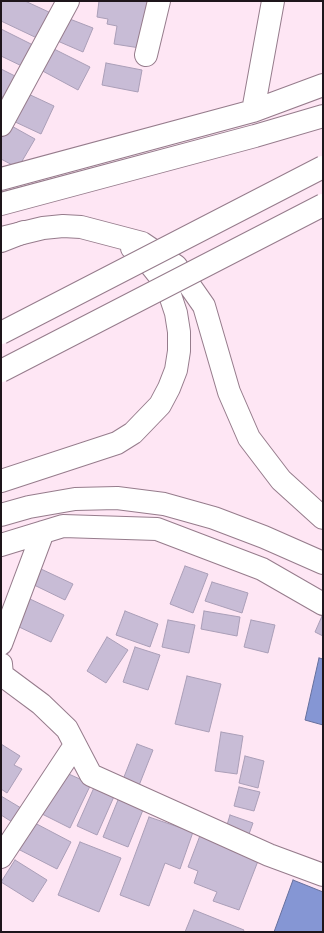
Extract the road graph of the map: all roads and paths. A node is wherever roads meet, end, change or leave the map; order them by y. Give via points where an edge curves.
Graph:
1 (68, 1) edge
2 (159, 1) edge
3 (273, 1) edge
4 (146, 55) dead end
5 (323, 84) edge
6 (7, 101) edge
7 (253, 111) junction
8 (323, 116) edge
9 (1, 125) edge
10 (323, 167) edge
11 (1, 179) edge
12 (1, 204) edge
13 (323, 205) edge
14 (100, 232) junction
15 (1, 240) edge
16 (1, 334) edge
17 (1, 371) edge
18 (1, 481) edge
19 (1, 514) edge
20 (323, 518) edge
21 (43, 532) junction
22 (1, 546) edge
23 (323, 563) edge
24 (323, 604) edge
25 (1, 644) edge
26 (1, 671) edge
27 (76, 746) junction
28 (1, 857) edge
29 (323, 876) edge

1 - 6 main road
2 - 4 main road
3 - 7 main road
5 - 7 main road
6 - 9 main road
7 - 11 main road
8 - 12 main road
10 - 16 main road, bridge
13 - 17 main road, bridge
14 - 15 main road via 63,226 24,232
14 - 18 main road via 118,239 149,263 161,278 174,307 179,332 179,351 176,370 169,388 160,405 134,433 117,443
14 - 20 main road via 142,243 176,266 204,306 229,392 249,438 281,480
19 - 23 main road via 76,499 118,498 164,504 214,518
21 - 22 main road
21 - 24 main road via 63,526 157,529 262,569
21 - 25 main road
26 - 27 main road via 67,729
27 - 28 main road
27 - 29 main road via 91,775 269,855

